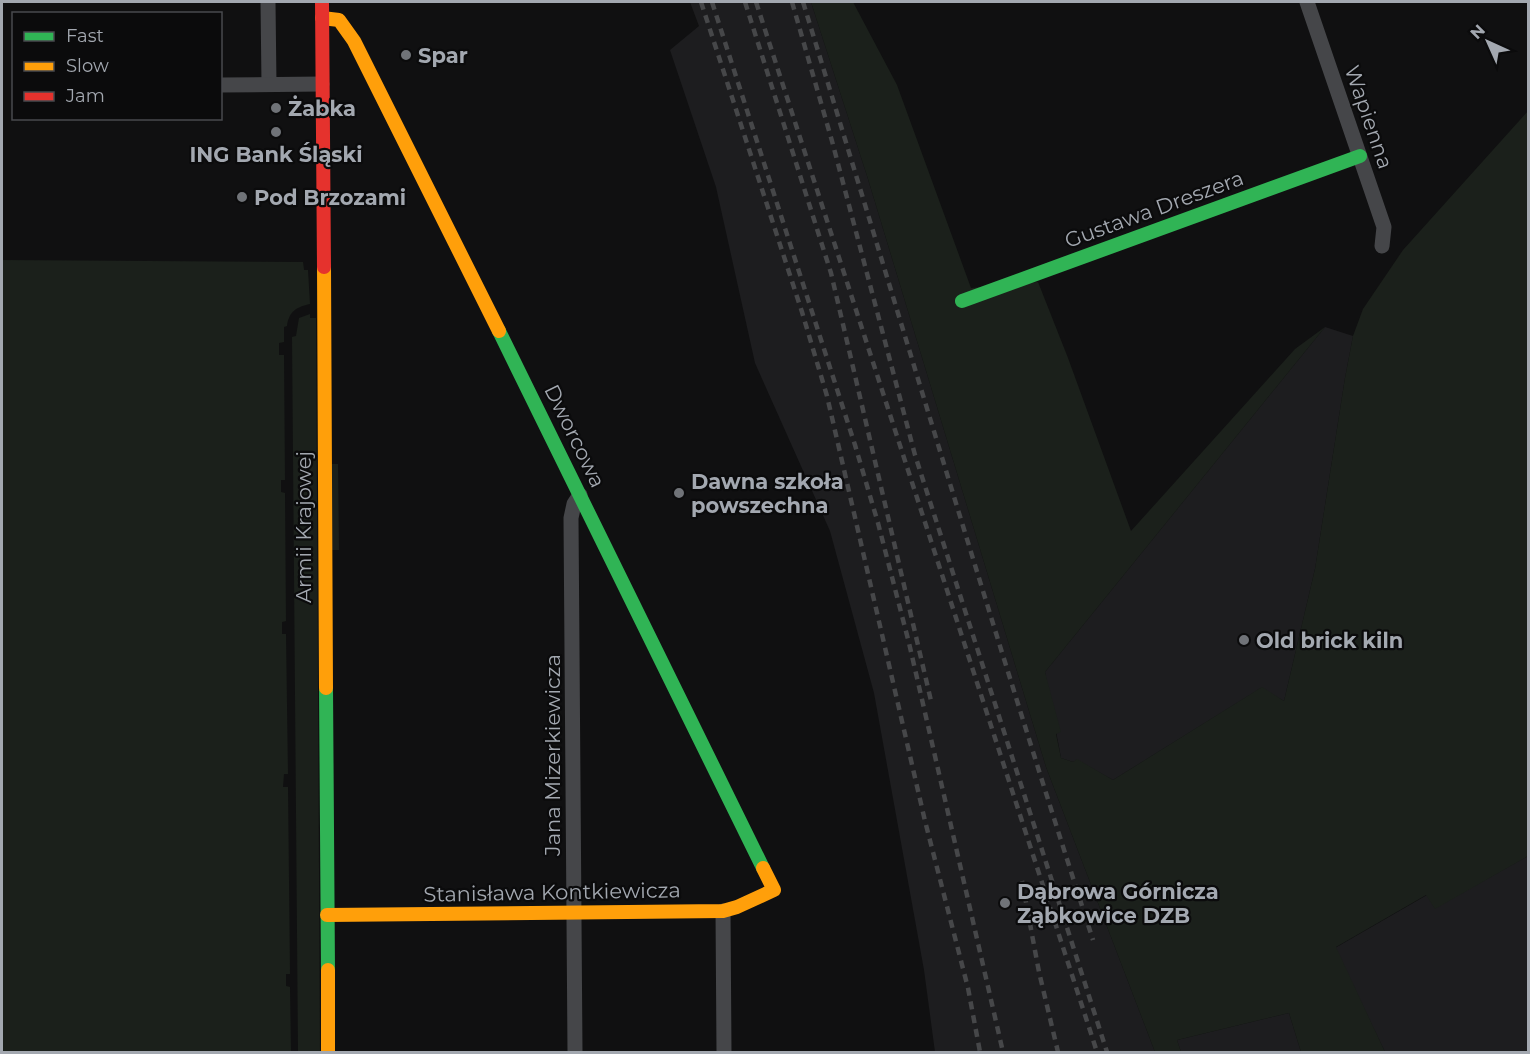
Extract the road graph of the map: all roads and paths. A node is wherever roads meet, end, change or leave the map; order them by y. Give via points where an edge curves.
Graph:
1 (268, 2) edge
2 (322, 2) edge
3 (1307, 2) edge
4 (322, 18) junction
5 (268, 84) junction
6 (322, 84) junction
7 (222, 85) edge
8 (1360, 156) junction
9 (1382, 246) dead end
10 (962, 301) dead end
11 (580, 495) junction
12 (774, 890) joint
13 (723, 911) junction
14 (574, 913) junction
15 (327, 915) junction
16 (328, 1053) edge
17 (575, 1053) edge
18 (724, 1053) edge

1 - 5 street
2 - 4 street, Armii Krajowej
3 - 8 street, Wapienna
4 - 6 street, Armii Krajowej
4 - 11 street, Dworcowa via 337,20 354,41
5 - 6 street
5 - 7 street
6 - 15 street, Armii Krajowej
8 - 9 street, Wapienna via 1384,227
8 - 10 street, Gustawa Dreszera
11 - 12 street, Dworcowa
11 - 14 street, Jana Mizerkiewicza via 571,518
12 - 13 street, Stanisława Kontkiewicza
13 - 14 street, Stanisława Kontkiewicza
13 - 18 street
14 - 15 street, Stanisława Kontkiewicza
14 - 17 street, Jana Mizerkiewicza
15 - 16 street, Armii Krajowej

